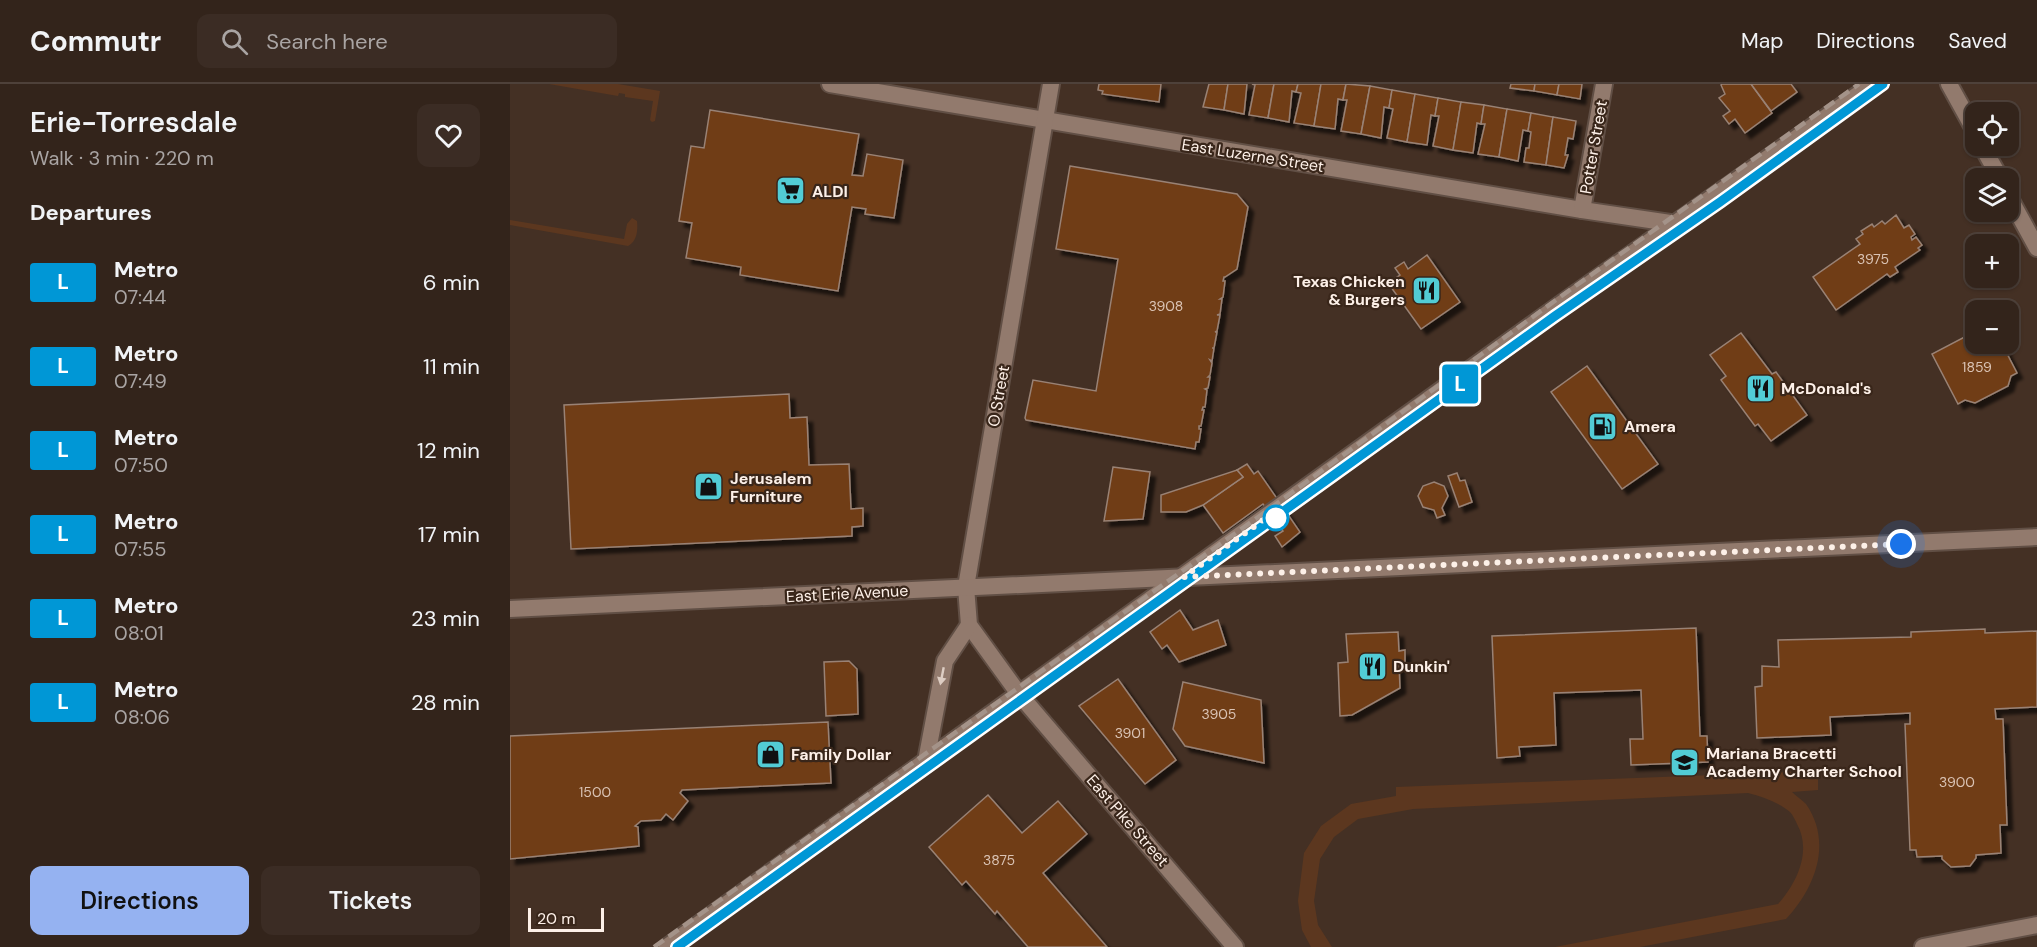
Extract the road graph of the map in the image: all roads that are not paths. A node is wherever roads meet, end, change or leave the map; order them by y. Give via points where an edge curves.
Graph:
1 (830, 84) edge
2 (1051, 84) edge
3 (1604, 84) edge
4 (1873, 84) edge
5 (1949, 84) edge
6 (1965, 113) edge
7 (1045, 120) junction
8 (1582, 210) junction
9 (2019, 215) edge
10 (1677, 224) junction
11 (2037, 248) edge
12 (2037, 537) edge
13 (1184, 577) junction
14 (966, 587) junction
15 (510, 609) edge
16 (969, 625) junction
17 (1019, 694) junction
18 (926, 761) junction
19 (2037, 925) edge
20 (667, 947) edge
21 (1235, 947) edge
22 (1923, 947) edge

1 - 7 street, East Luzerne Street
2 - 7 street, O Street
3 - 8 street, Potter Street
4 - 10 street
5 - 6 street
7 - 8 street, East Luzerne Street
7 - 14 street, O Street
8 - 10 street, East Luzerne Street
9 - 11 street
10 - 13 street
12 - 13 street, East Erie Avenue
13 - 14 street, East Erie Avenue
13 - 17 street
14 - 15 street, East Erie Avenue
14 - 16 street, O Street
16 - 17 street
16 -> 18 street via 945,661
17 - 18 street
17 - 21 street, East Pike Street
18 - 20 street
19 - 22 street

